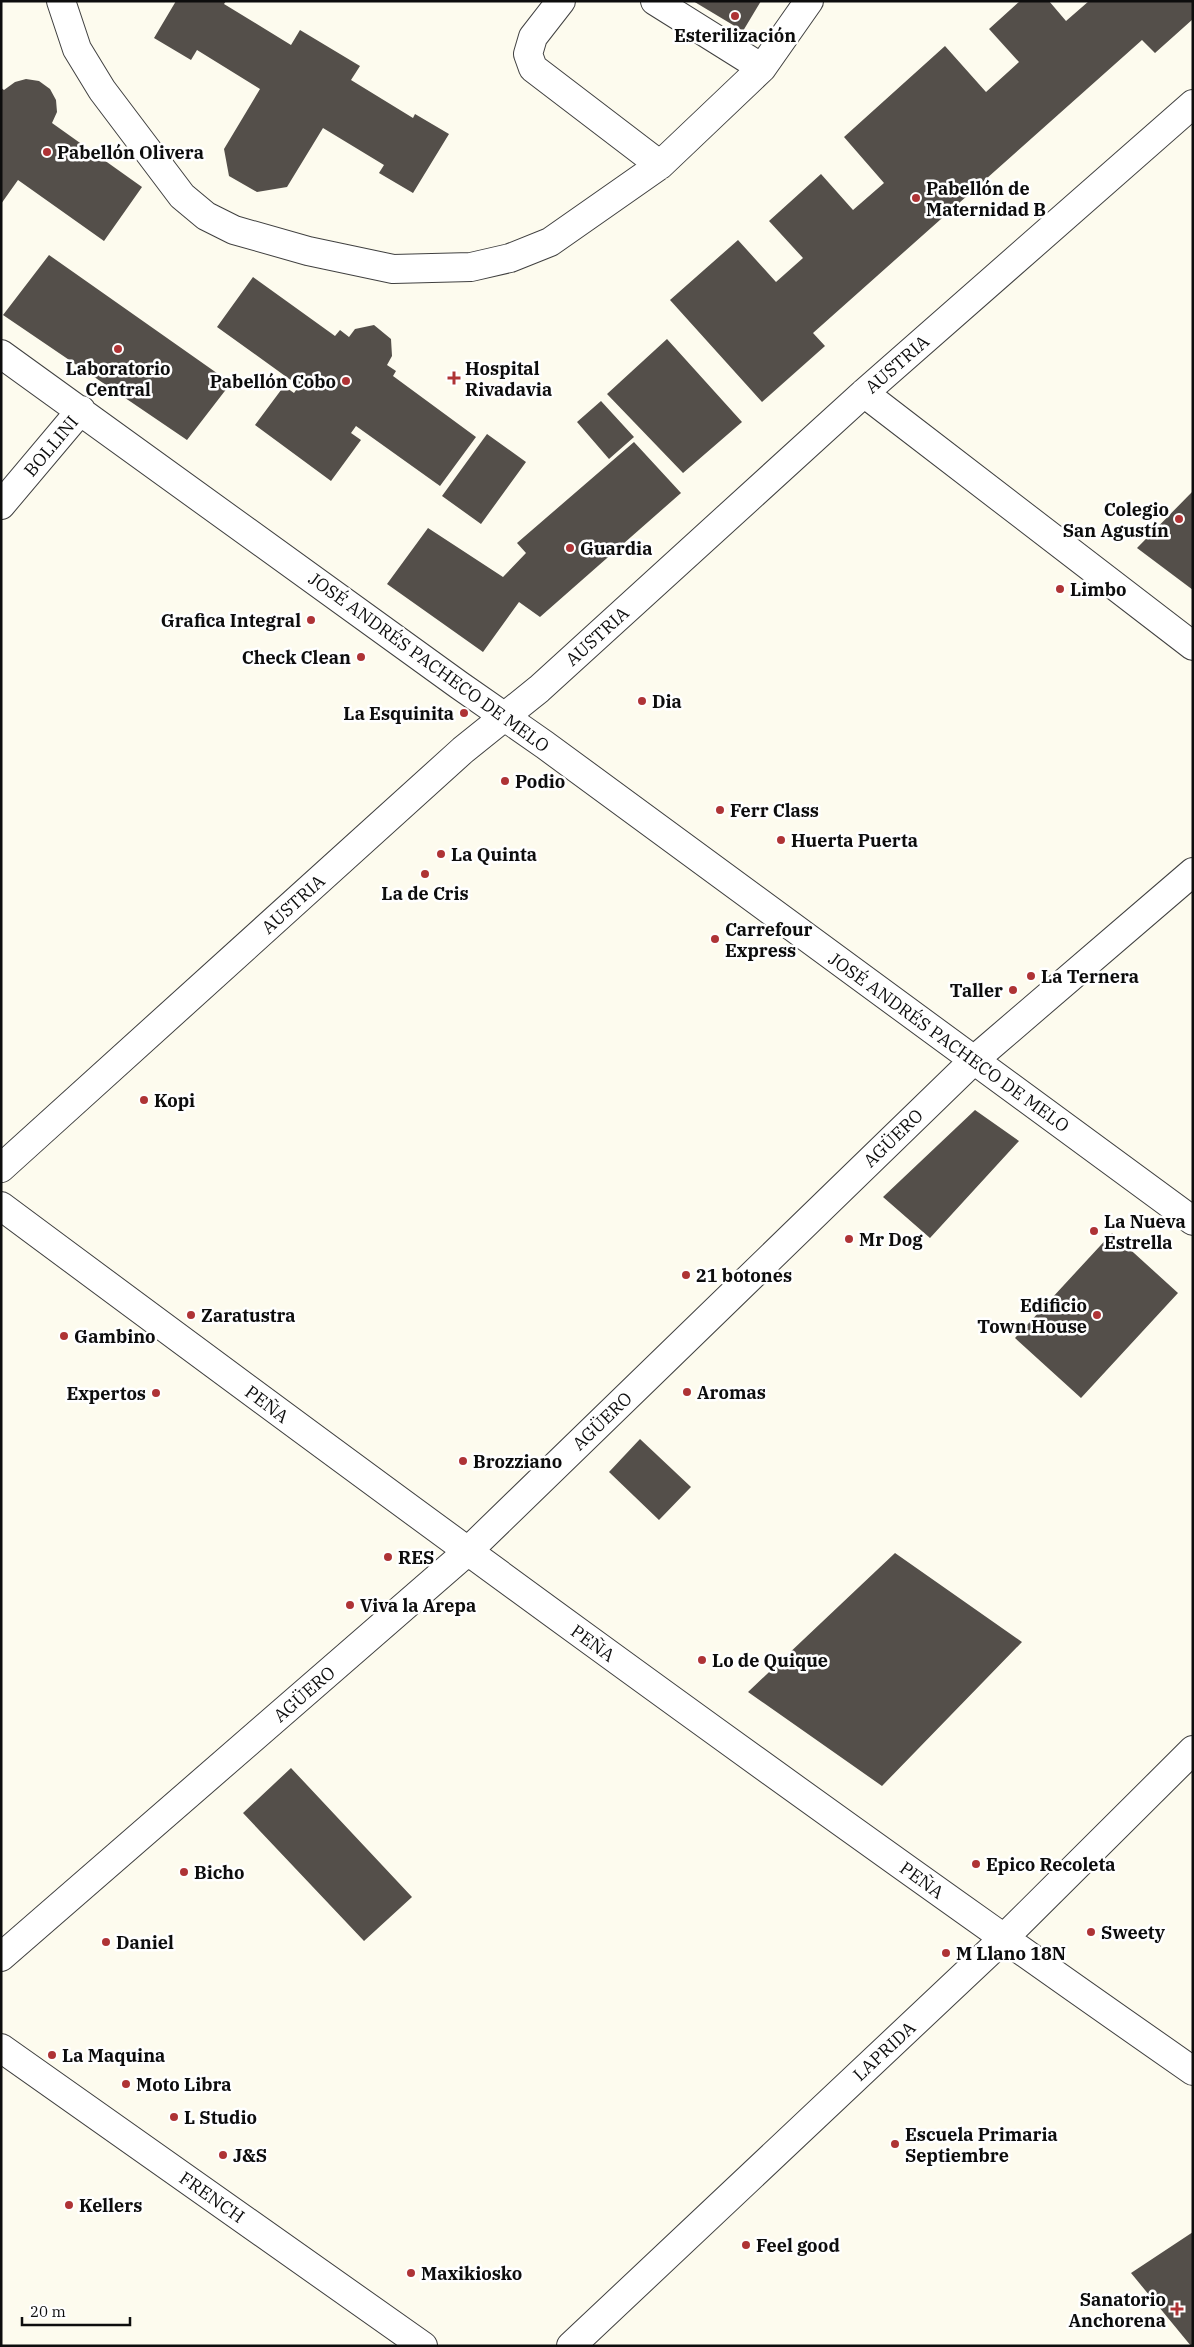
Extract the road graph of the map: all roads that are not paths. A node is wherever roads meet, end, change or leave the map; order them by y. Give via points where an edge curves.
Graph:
1 (61, 1) edge
2 (561, 1) edge
3 (655, 1) edge
4 (809, 1) edge
5 (762, 68) junction
6 (1193, 104) edge
7 (660, 165) junction
8 (1, 354) edge
9 (864, 392) junction
10 (81, 410) junction
11 (1, 505) edge
12 (1193, 646) edge
13 (504, 717) junction
14 (1193, 872) edge
15 (974, 1060) junction
16 (1, 1168) edge
17 (1, 1206) edge
18 (1193, 1221) edge
19 (467, 1552) junction
20 (1193, 1750) edge
21 (1003, 1939) junction
22 (1, 1957) edge
23 (1, 2048) edge
24 (1193, 2071) edge
25 (424, 2346) edge
26 (571, 2346) edge

1 - 7 street via 77,48 102,90 182,196 206,216 252,236 393,268 471,267 510,258 550,242
2 - 7 street via 533,37 528,54 533,68
3 - 5 street
4 - 5 street
5 - 7 street
6 - 9 street, AUSTRIA
8 - 10 street, JOSÉ ANDRÉS PACHECO DE MELO
9 - 12 street
9 - 13 street, AUSTRIA via 539,689
10 - 11 street, BOLLINI
10 - 13 street, JOSÉ ANDRÉS PACHECO DE MELO
13 - 15 street, JOSÉ ANDRÉS PACHECO DE MELO
13 - 16 street, AUSTRIA via 463,750
14 - 15 street, AGÜERO
15 - 18 street, JOSÉ ANDRÉS PACHECO DE MELO
15 - 19 street, AGÜERO
17 - 19 street, PEÑA
19 - 21 street, PEÑA
19 - 22 street, AGÜERO
20 - 21 street, LAPRIDA
21 - 24 street, PEÑA
21 - 26 street, LAPRIDA
23 - 25 street, FRENCH

